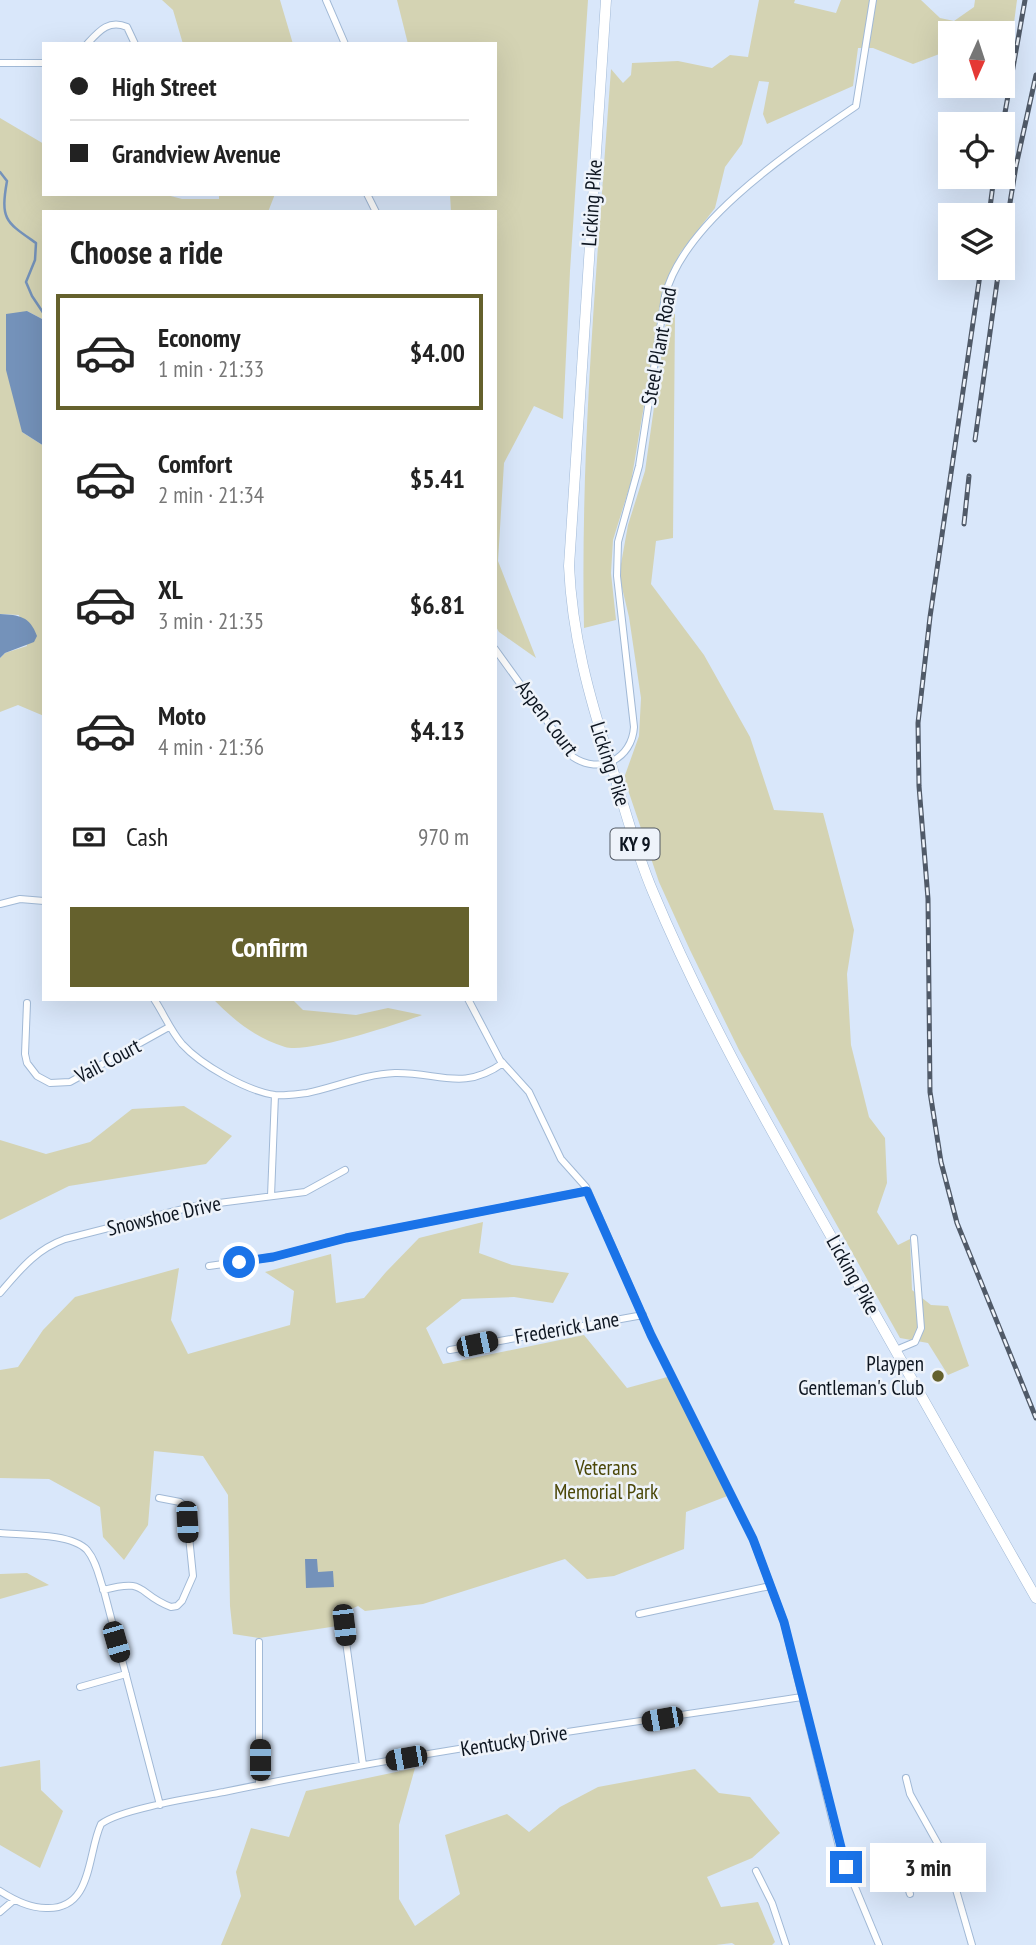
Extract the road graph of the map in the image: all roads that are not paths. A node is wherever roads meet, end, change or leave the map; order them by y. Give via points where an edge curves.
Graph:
1 (326, 0) edge
2 (606, 0) edge
3 (873, 0) edge
4 (89, 42) edge
5 (134, 42) edge
6 (344, 42) edge
7 (0, 63) edge
8 (42, 63) edge
9 (497, 652) edge
10 (610, 761) junction
11 (42, 901) edge
12 (0, 904) edge
13 (155, 1001) edge
14 (469, 1001) edge
15 (27, 1003) dead end
16 (169, 1027) junction
17 (503, 1063) junction
18 (275, 1095) junction
19 (345, 1170) dead end
20 (587, 1191) junction
21 (271, 1196) junction
22 (914, 1238) dead end
23 (209, 1266) dead end
24 (0, 1293) edge
25 (643, 1315) junction
26 (450, 1350) dead end
27 (896, 1350) junction
28 (159, 1498) dead end
29 (0, 1533) edge
30 (770, 1586) junction
31 (103, 1590) junction
32 (1036, 1598) edge
33 (342, 1613) dead end
34 (639, 1614) dead end
35 (259, 1642) dead end
36 (125, 1675) junction
37 (80, 1687) dead end
38 (802, 1697) junction
39 (363, 1765) junction
40 (906, 1778) dead end
41 (259, 1784) junction
42 (160, 1805) junction
43 (942, 1850) junction
44 (756, 1871) dead end
45 (0, 1891) edge
46 (910, 1894) dead end
47 (14, 1900) junction
48 (0, 1912) edge
49 (786, 1945) edge
50 (879, 1945) edge
51 (972, 1945) edge

1 - 6 street
2 - 10 main road, Licking Pike / KY 9 via 569,566 576,640
3 - 10 street, Steel Plant Road via 856,106 755,180 698,236 670,280 639,466 618,542 617,576 633,740 628,750
4 - 5 street via 112,24 127,27
7 - 8 street
9 - 10 street, Aspen Court via 573,757 589,765
10 - 27 main road, Licking Pike / KY 9 via 652,889 684,964
11 - 12 street
13 - 16 street
14 - 17 street
15 - 16 street, Vail Court via 27,1063 50,1083 70,1082
16 - 18 street via 200,1060
17 - 18 street via 469,1080 386,1074 308,1093
17 - 20 street via 529,1092 561,1159
18 - 21 street
19 - 21 street, Snowshoe Drive via 305,1192
20 - 23 street via 346,1238 273,1257
20 - 25 street
21 - 24 street, Snowshoe Drive via 195,1206 57,1242 30,1258
22 - 27 street via 921,1328 915,1342
25 - 26 street, Frederick Lane
25 - 30 street via 753,1539
27 - 32 main road, Licking Pike / KY 9
28 - 31 street via 186,1507 192,1576 182,1601 171,1607 136,1585
29 - 31 street via 79,1544 92,1559
30 - 34 street
30 - 38 street
31 - 36 street
33 - 39 street
35 - 41 street
36 - 37 street
36 - 42 street
38 - 39 street, Kentucky Drive
38 - 50 street via 840,1851
39 - 41 street, Kentucky Drive
40 - 43 street via 910,1794
41 - 42 street, Kentucky Drive
42 - 47 street, Kentucky Drive via 101,1824 87,1874 69,1905 41,1908
43 - 46 street via 901,1864
43 - 51 street
44 - 49 street
45 - 47 street, Kentucky Drive
47 - 48 street

